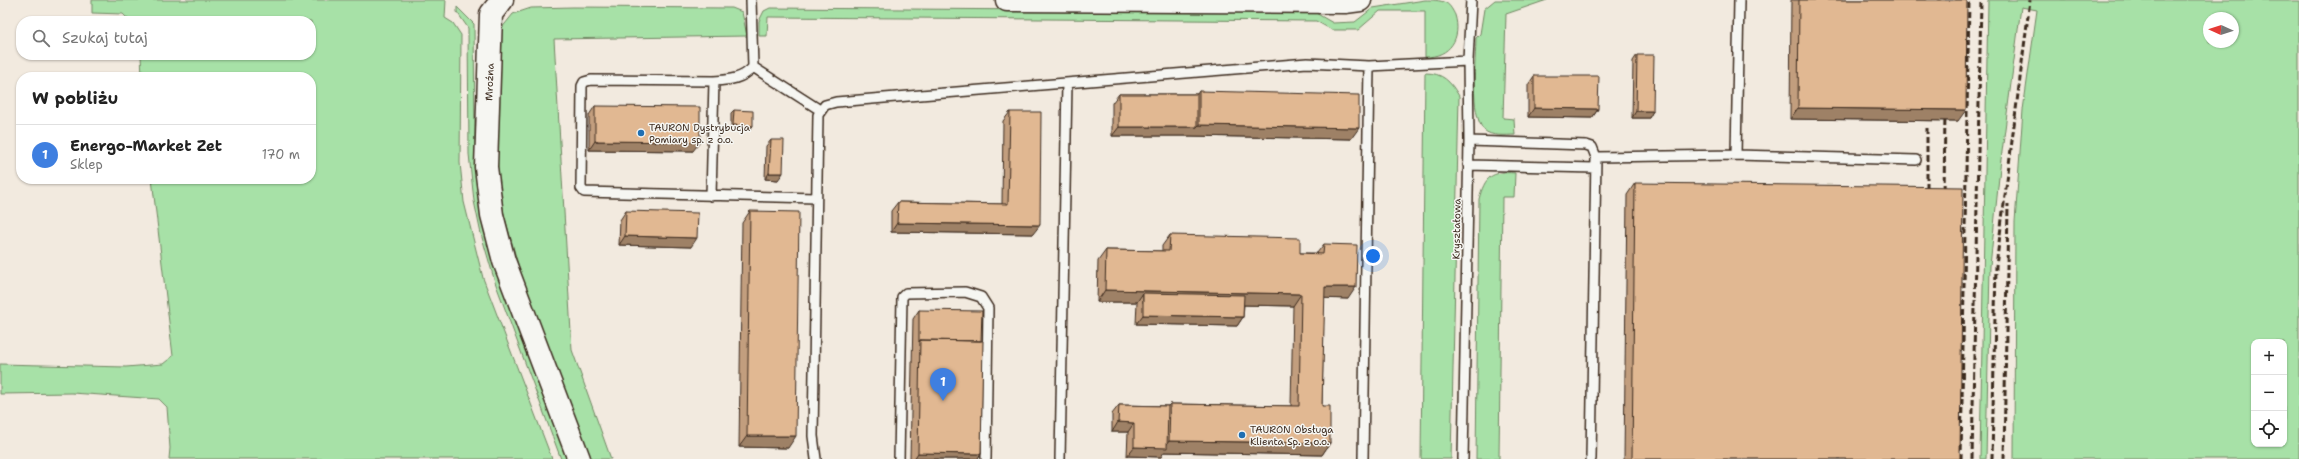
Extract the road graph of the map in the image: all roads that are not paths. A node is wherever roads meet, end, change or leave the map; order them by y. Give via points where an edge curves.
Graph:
1 (502, 0) edge
2 (751, 0) edge
3 (1007, 0) edge
4 (1360, 0) edge
5 (1471, 0) edge
6 (1739, 0) edge
7 (1468, 61) junction
8 (1369, 66) junction
9 (753, 67) junction
10 (714, 82) junction
11 (1067, 83) junction
12 (820, 110) junction
13 (1469, 140) junction
14 (1736, 155) junction
15 (1596, 157) junction
16 (1916, 160) dead end
17 (1468, 165) junction
18 (1595, 168) junction
19 (711, 196) junction
20 (816, 198) junction
21 (579, 459) edge
22 (816, 459) edge
23 (899, 459) edge
24 (986, 459) edge
25 (1060, 459) edge
26 (1363, 459) edge
27 (1463, 459) edge
28 (1591, 459) edge

1 - 21 main road, Mroźna via 491,14 486,167 492,215 504,261
2 - 9 lane
3 - 4 main road
5 - 7 lane, Kryształowa
6 - 14 lane
7 - 8 lane
7 - 13 lane, Kryształowa
8 - 11 lane via 1307,64
8 - 26 lane
9 - 10 lane via 742,76
9 - 12 lane
10 - 19 lane
10 - 19 lane via 591,80 584,82 582,86 581,179 584,192
11 - 12 lane via 836,102 825,105
11 - 25 lane
12 - 20 lane
13 - 15 lane via 1586,145 1592,147
13 - 17 lane, Kryształowa
14 - 15 lane
14 - 16 lane
15 - 18 lane
17 - 18 lane
17 - 27 lane, Kryształowa
18 - 28 lane
19 - 20 lane
20 - 22 lane via 813,436
23 - 24 lane via 902,297 906,293 964,292 981,297 988,308

